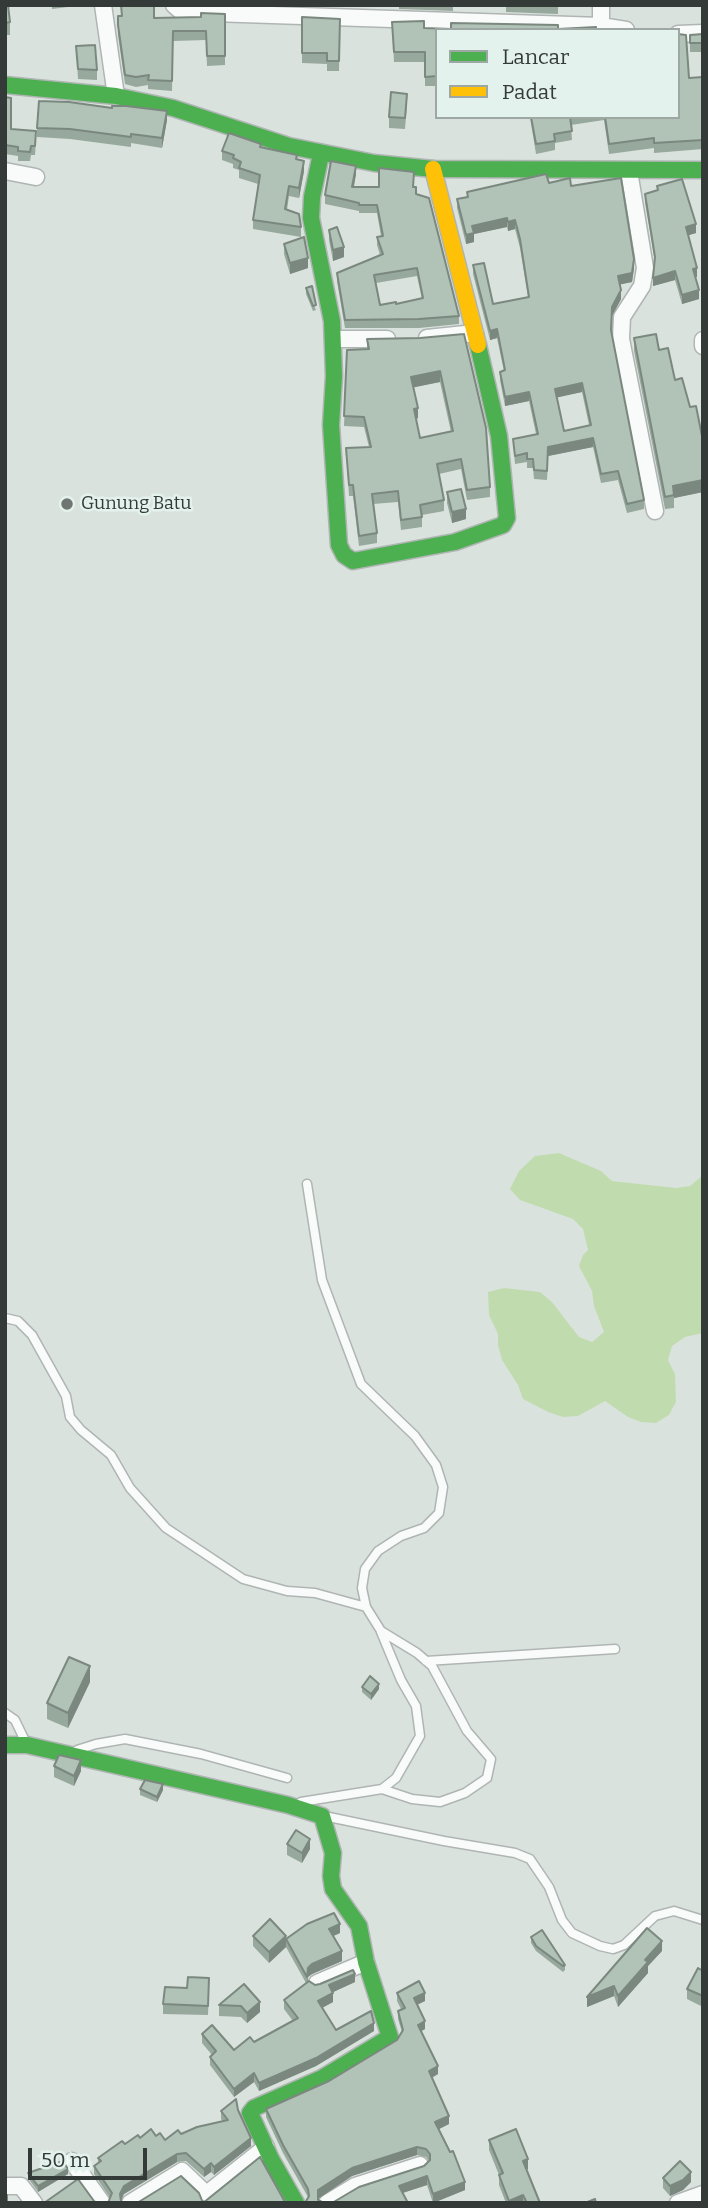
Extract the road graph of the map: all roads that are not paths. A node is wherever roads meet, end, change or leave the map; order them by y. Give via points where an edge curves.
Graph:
1 (103, 5) edge
2 (174, 5) edge
3 (601, 5) edge
4 (601, 26) junction
5 (614, 28) edge
6 (703, 33) edge
7 (680, 34) edge
8 (5, 85) edge
9 (116, 96) junction
10 (321, 154) junction
11 (433, 169) junction
12 (703, 170) edge
13 (5, 171) edge
14 (629, 171) junction
15 (36, 177) dead end
16 (475, 333) junction
17 (333, 339) junction
18 (703, 341) edge
19 (703, 346) edge
20 (655, 511) dead end
21 (307, 1184) dead end
22 (5, 1318) edge
23 (366, 1607) junction
24 (381, 1631) junction
25 (615, 1649) dead end
26 (426, 1661) junction
27 (5, 1713) edge
28 (5, 1745) edge
29 (27, 1745) junction
30 (64, 1754) junction
31 (287, 1778) dead end
32 (382, 1789) junction
33 (288, 1805) junction
34 (322, 1816) junction
35 (703, 1920) edge
36 (366, 1962) junction
37 (317, 1983) edge
38 (266, 2147) junction
39 (72, 2161) dead end
40 (420, 2165) edge
41 (5, 2186) edge
42 (703, 2194) edge
43 (288, 2199) edge
44 (34, 2203) edge
45 (102, 2203) edge
46 (130, 2203) edge
47 (327, 2203) edge
48 (678, 2203) edge

1 - 9 street
2 - 4 street via 182,12
3 - 4 street
4 - 5 street
6 - 7 street
8 - 9 street
9 - 10 street via 173,107
10 - 11 street
10 - 17 street via 311,218
11 - 14 street
11 - 16 street
12 - 14 street
13 - 15 street
14 - 20 street via 645,268 642,286 622,317 621,339
16 - 17 street
16 - 17 street via 499,436 507,518 503,525 455,542 352,561 339,545 337,525 331,425
18 - 19 street
21 - 23 lane via 322,1280 361,1384 415,1436 436,1465 443,1487 439,1513 424,1528 378,1551 365,1569
22 - 23 lane via 18,1321 32,1335 66,1396 70,1417 111,1455 130,1488 166,1528 243,1579
23 - 24 lane
24 - 26 lane
24 - 32 lane via 416,1706 420,1736 396,1778
25 - 26 lane
26 - 32 lane via 442,1681 467,1731 491,1759 491,1769 487,1778 465,1793 440,1802
27 - 29 lane via 15,1720
28 - 29 street
29 - 30 street
30 - 31 lane via 125,1739
30 - 33 street
32 - 33 lane
33 - 34 street
34 - 35 lane via 530,1859 572,1933 600,1946 613,1949 624,1945 655,1916 674,1911
34 - 36 street via 333,1853 334,1889 359,1926
36 - 37 street
36 - 38 street via 389,2039 322,2078 254,2108 251,2118
38 - 43 street
38 - 46 street via 208,2193 182,2171
39 - 45 street
40 - 47 street via 355,2186
41 - 44 street via 21,2186
42 - 48 street

